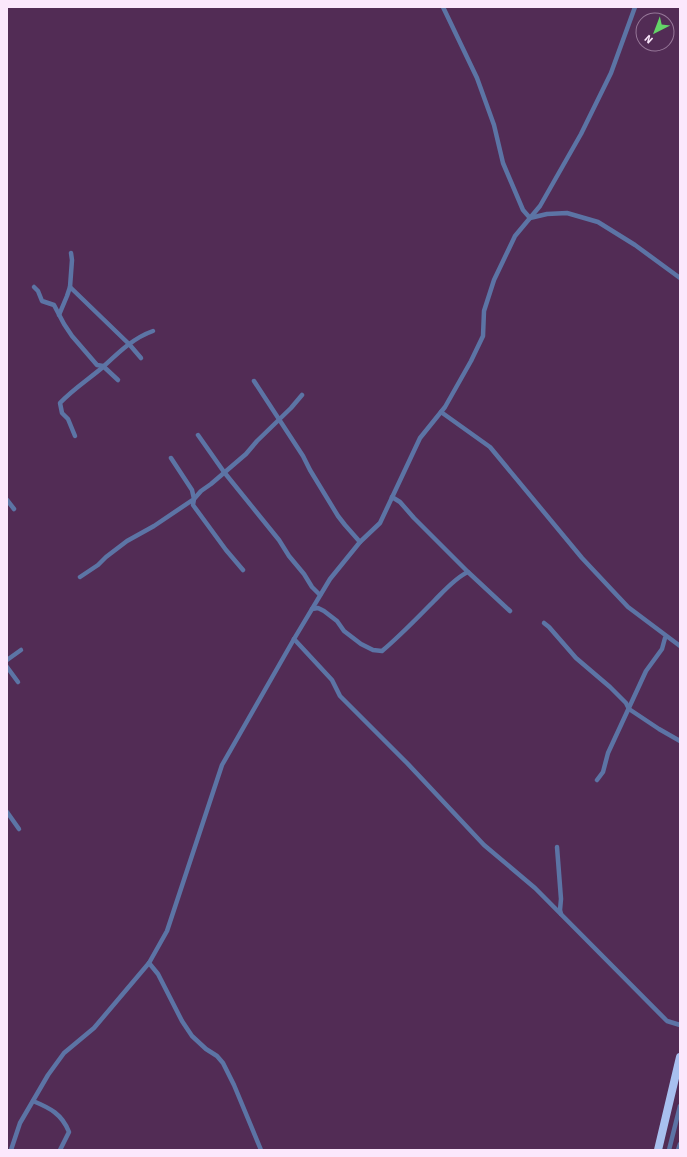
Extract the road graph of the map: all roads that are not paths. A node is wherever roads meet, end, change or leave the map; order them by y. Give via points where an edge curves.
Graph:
1 (443, 7) edge
2 (636, 7) edge
3 (530, 218) junction
4 (71, 253) dead end
5 (680, 278) edge
6 (34, 287) dead end
7 (70, 287) junction
8 (59, 315) junction
9 (153, 331) dead end
10 (129, 344) junction
11 (141, 358) dead end
12 (103, 366) junction
13 (118, 380) dead end
14 (254, 381) dead end
15 (302, 395) dead end
16 (441, 412) junction
17 (279, 420) junction
18 (198, 435) dead end
19 (75, 436) dead end
20 (171, 458) dead end
21 (224, 472) junction
22 (392, 498) junction
23 (194, 499) junction
24 (7, 500) edge
25 (14, 508) dead end
26 (360, 542) junction
27 (244, 570) dead end
28 (468, 572) junction
29 (80, 577) dead end
30 (320, 595) junction
31 (312, 608) junction
32 (510, 611) dead end
33 (544, 622) dead end
34 (665, 638) dead end
35 (294, 639) junction
36 (680, 646) edge
37 (21, 650) dead end
38 (7, 660) edge
39 (7, 667) edge
40 (18, 682) dead end
41 (629, 709) junction
42 (680, 741) edge
43 (597, 780) dead end
44 (7, 812) edge
45 (19, 829) dead end
46 (557, 847) dead end
47 (561, 914) junction
48 (149, 963) junction
49 (680, 1024) edge
50 (680, 1057) edge
51 (33, 1101) junction
52 (680, 1106) edge
53 (680, 1144) edge
54 (11, 1150) edge
55 (60, 1150) edge
56 (261, 1150) edge
57 (658, 1150) edge
58 (669, 1150) edge
59 (678, 1150) edge

1 - 3 street via 477,78 494,124 503,163 523,210
2 - 3 street via 611,73 581,134 540,206
3 - 5 street via 567,213 598,222
3 - 16 street via 515,236 494,280 484,311 482,336 471,361
4 - 7 street
6 - 8 street via 42,301 54,305
7 - 8 street
7 - 10 street
8 - 12 street via 72,336 97,365
9 - 10 street
10 - 11 street
10 - 12 street
12 - 13 street
12 - 19 street via 60,403 62,413 68,419
14 - 17 street
15 - 17 street
16 - 22 street via 420,438
16 - 36 street via 490,447 582,558 628,607
17 - 21 street via 246,454
17 - 26 street via 338,516
18 - 21 street
20 - 23 street via 192,490
21 - 23 street
21 - 30 street
22 - 26 street via 380,523
22 - 28 street via 400,502
23 - 27 street via 193,505
23 - 29 street via 127,541
24 - 25 street
26 - 30 street
28 - 31 street via 446,589 382,651 372,650 361,644 324,611
28 - 32 street
30 - 31 street
31 - 35 street
33 - 41 street via 571,653 610,687
34 - 41 street via 662,649 646,671
35 - 47 street via 332,680 340,696 484,845 535,888
35 - 48 street via 222,765 167,931
37 - 38 street
39 - 40 street
41 - 42 street
41 - 43 street via 608,753 603,772
44 - 45 street
46 - 47 street
47 - 49 street via 667,1021
48 - 51 street via 94,1028 64,1053
48 - 56 street via 158,974 192,1036 223,1063
50 - 57 highway
51 - 54 street via 20,1123
51 - 55 street via 45,1106 65,1121 69,1132
52 - 58 street
53 - 59 street

